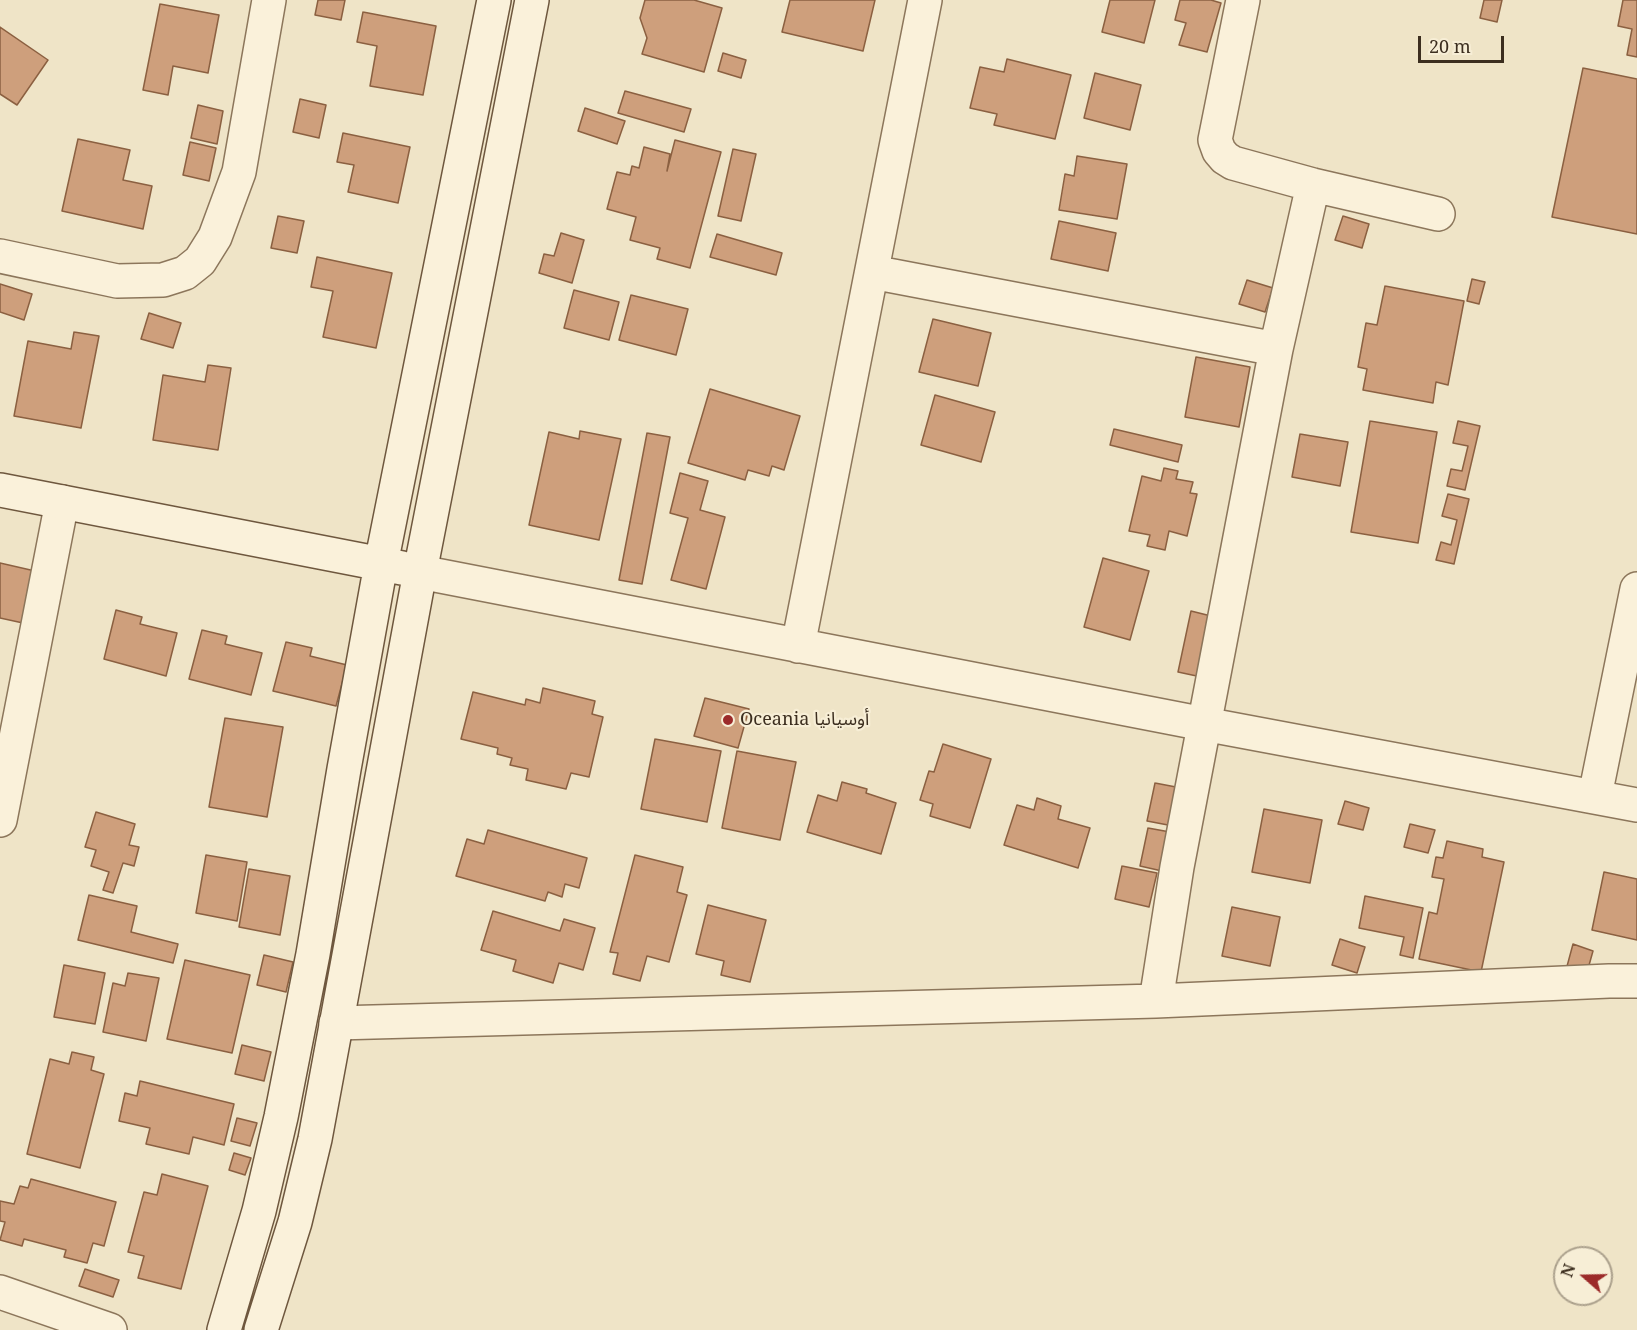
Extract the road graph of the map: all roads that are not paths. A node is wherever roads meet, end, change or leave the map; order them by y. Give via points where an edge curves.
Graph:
1 (269, 0) edge
2 (494, 0) edge
3 (532, 0) edge
4 (925, 0) edge
5 (1243, 0) edge
6 (1313, 185) junction
7 (1438, 214) dead end
8 (0, 256) edge
9 (872, 272) junction
10 (435, 291) junction
11 (474, 297) junction
12 (1276, 350) junction
13 (0, 490) edge
14 (62, 502) junction
15 (381, 564) junction
16 (420, 572) junction
17 (1637, 589) edge
18 (798, 646) junction
19 (1204, 724) junction
20 (1595, 796) junction
21 (1637, 805) edge
22 (0, 820) edge
23 (1637, 981) edge
24 (1156, 1001) junction
25 (336, 1023) junction
26 (0, 1292) edge
27 (110, 1330) edge
28 (224, 1330) edge
29 (261, 1330) edge

1 - 8 street via 239,172 215,237 200,261 185,273 164,280 117,280
2 - 10 street
3 - 11 street
4 - 9 street
5 - 6 street via 1216,130 1219,151 1233,163
6 - 7 street
6 - 12 street
9 - 12 street
9 - 18 street
10 - 11 street
10 - 15 street
11 - 16 street
12 - 19 street
13 - 14 street
14 - 15 street
14 - 22 street
15 - 16 street
15 - 28 street via 283,1105 259,1211
16 - 18 street
16 - 25 street
17 - 20 street
18 - 19 street
19 - 20 street
19 - 24 street
20 - 21 street
23 - 24 street
24 - 25 street
25 - 29 street via 295,1222
26 - 27 street

